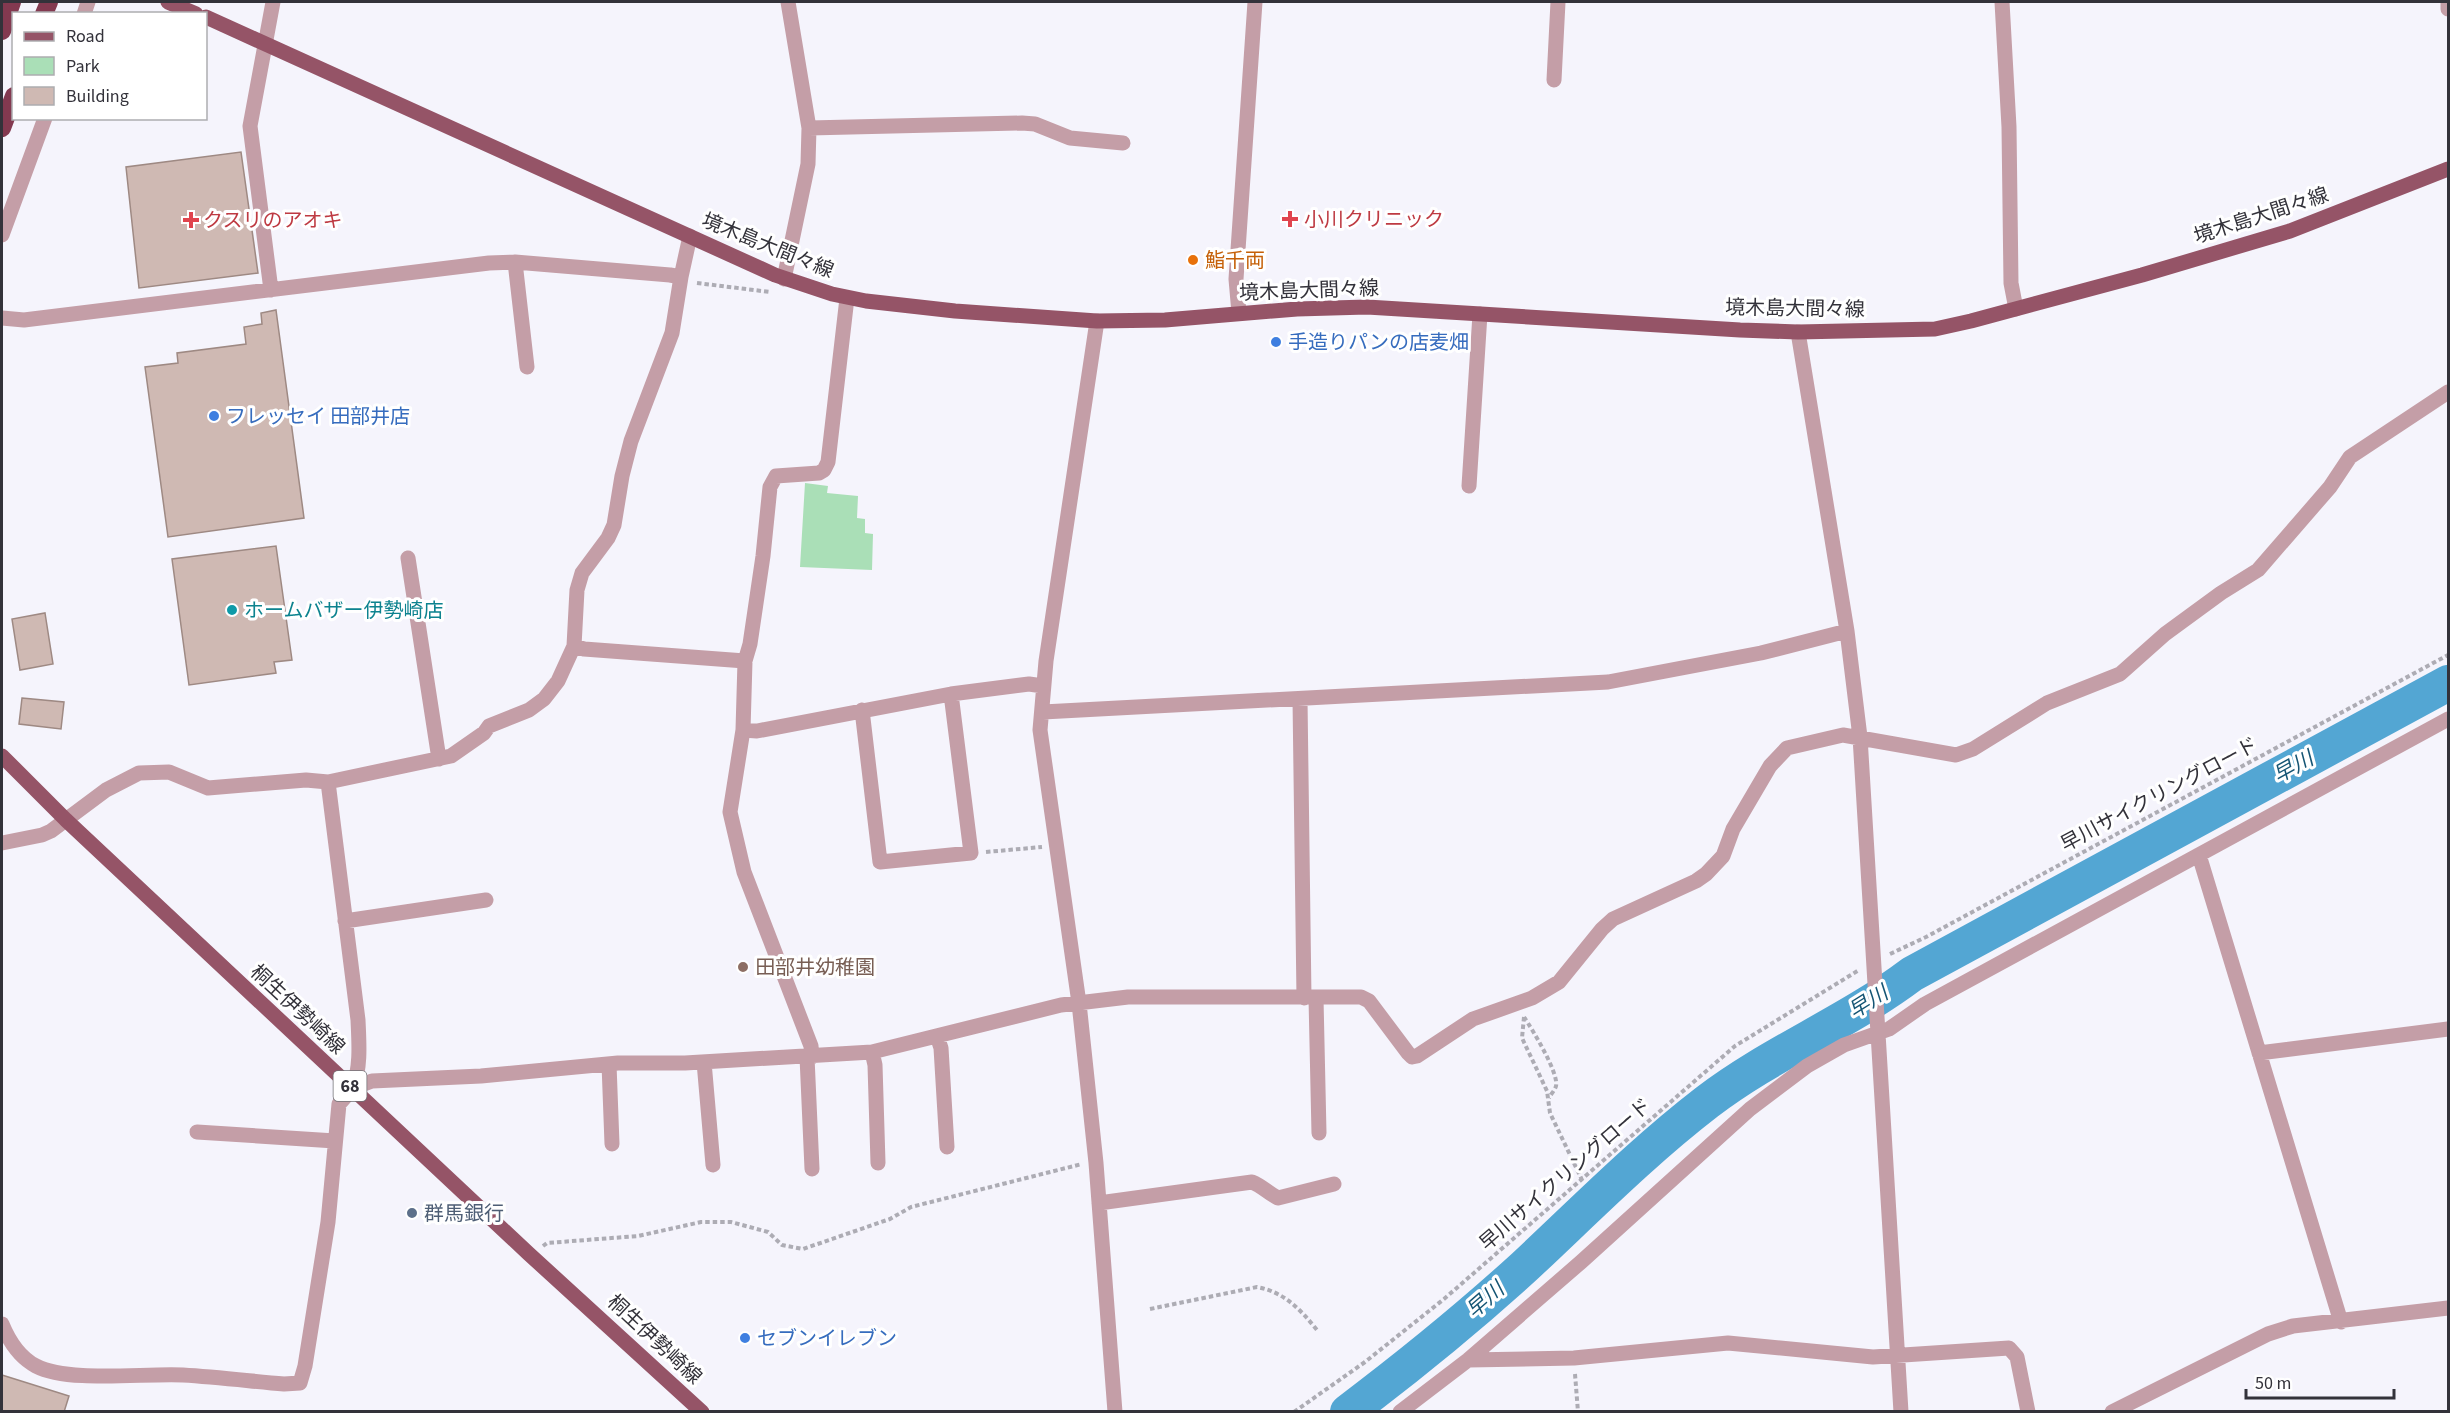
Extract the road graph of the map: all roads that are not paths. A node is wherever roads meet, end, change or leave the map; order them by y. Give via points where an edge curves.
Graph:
1 (12, 2) edge
2 (168, 2) edge
3 (273, 2) edge
4 (788, 2) edge
5 (1255, 2) edge
6 (1558, 2) edge
7 (2002, 2) edge
8 (2448, 2) edge
9 (2448, 9) edge
10 (191, 12) edge
11 (207, 17) edge
12 (2, 30) edge
13 (265, 43) junction
14 (1554, 80) dead end
15 (12, 101) edge
16 (44, 120) edge
17 (2, 128) edge
18 (809, 128) junction
19 (1123, 143) dead end
20 (2448, 169) edge
21 (2, 236) edge
22 (690, 236) junction
23 (515, 262) junction
24 (784, 279) junction
25 (684, 282) junction
26 (271, 290) junction
27 (847, 298) junction
28 (2016, 309) junction
29 (1239, 314) junction
30 (1480, 314) junction
31 (2, 318) edge
32 (1097, 321) junction
33 (1798, 332) junction
34 (527, 367) dead end
35 (2448, 392) edge
36 (1469, 486) dead end
37 (408, 558) dead end
38 (1847, 631) junction
39 (574, 646) junction
40 (745, 661) junction
41 (1043, 686) junction
42 (951, 694) junction
43 (1300, 699) junction
44 (862, 710) junction
45 (1042, 712) junction
46 (2448, 719) edge
47 (743, 730) junction
48 (1860, 737) junction
49 (2, 756) edge
50 (439, 759) junction
51 (328, 782) junction
52 (66, 820) junction
53 (2, 843) edge
54 (2199, 855) junction
55 (486, 900) dead end
56 (345, 921) junction
57 (1310, 998) junction
58 (1079, 1003) junction
59 (1877, 1028) junction
60 (2448, 1029) edge
61 (937, 1036) junction
62 (872, 1052) junction
63 (2259, 1053) junction
64 (809, 1057) junction
65 (704, 1062) junction
66 (609, 1064) junction
67 (353, 1088) junction
68 (197, 1132) dead end
69 (1319, 1133) dead end
70 (335, 1140) junction
71 (612, 1144) dead end
72 (947, 1147) dead end
73 (878, 1163) dead end
74 (713, 1165) dead end
75 (812, 1168) dead end
76 (1334, 1184) dead end
77 (1099, 1203) junction
78 (2448, 1308) edge
79 (2341, 1322) junction
80 (2, 1324) edge
81 (1899, 1355) junction
82 (1468, 1360) junction
83 (702, 1412) edge
84 (1115, 1412) edge
85 (1400, 1412) edge
86 (1901, 1412) edge
87 (2028, 1412) edge
88 (2112, 1412) edge

1 - 12 highway
2 - 10 main road
3 - 13 street
4 - 18 street
5 - 29 street via 1236,279
6 - 14 street
7 - 28 street via 2011,283
8 - 9 street
11 - 13 main road, 境木島大間々線
13 - 22 main road, 境木島大間々線
13 - 26 street via 250,126
15 - 17 highway
16 - 21 street
18 - 19 street via 1022,123 1070,138
18 - 24 street via 808,164
20 - 28 main road, 境木島大間々線 via 2290,231
22 - 24 main road, 境木島大間々線
22 - 25 street
23 - 25 street via 670,275
23 - 26 street via 461,265
23 - 34 street
24 - 27 main road, 境木島大間々線
25 - 39 street via 672,333 631,441 614,525 579,580
26 - 31 street via 24,320
27 - 32 main road, 境木島大間々線 via 955,311
27 - 40 street via 828,462 819,473 783,474 771,480
28 - 33 main road, 境木島大間々線 via 1935,329
29 - 30 main road, 境木島大間々線 via 1367,307
29 - 32 main road, 境木島大間々線
30 - 33 main road, 境木島大間々線
30 - 36 street
32 - 41 street
33 - 38 street
35 - 48 street via 2350,457 2330,488 2258,570 2165,634 2120,674 2047,703 1973,749 1956,755
37 - 50 street
38 - 43 street via 1761,653 1608,682
38 - 48 street
39 - 40 street
39 - 50 street via 553,689 538,704 489,726 451,756
40 - 47 street
41 - 42 street via 1029,684
41 - 45 street
42 - 44 street
42 - 44 street via 971,853 880,862
43 - 45 street
43 - 57 street
44 - 47 street via 757,731
45 - 58 street via 1040,730
46 - 54 street
47 - 64 street via 730,812 733,831 744,872 811,1046
48 - 57 street via 1843,735 1787,748 1770,766 1714,866 1696,881 1613,919 1559,982 1532,998 1521,1010 1473,1019 1412,1056 1366,998
48 - 59 street
49 - 52 main road, 桐生伊勢崎線 / 68
50 - 51 street
51 - 52 street via 306,780 208,788 169,772 140,773 106,790
51 - 56 street
52 - 53 street via 42,835
52 - 67 main road, 桐生伊勢崎線 / 68
54 - 59 street via 1925,1004 1889,1029
54 - 63 street
55 - 56 street
56 - 67 street via 359,1041 358,1075
57 - 58 street via 1128,997
57 - 69 street
58 - 61 street
58 - 77 street
59 - 81 street
59 - 82 street via 1807,1066 1750,1109
60 - 63 street
61 - 62 street
61 - 72 street
62 - 64 street
62 - 73 street
63 - 79 street
64 - 65 street
64 - 75 street
65 - 66 street
65 - 74 street
66 - 67 street via 372,1081
66 - 71 street
67 - 70 street via 339,1104
67 - 83 main road, 桐生伊勢崎線 / 68
68 - 70 street
70 - 80 street via 326,1242 300,1383 183,1375 65,1374 26,1360
76 - 77 street via 1278,1198 1252,1182
77 - 84 street
78 - 79 street
79 - 88 street via 2293,1326 2268,1334
81 - 82 street via 1873,1357 1728,1343 1574,1358
81 - 86 street
81 - 87 street via 2009,1348 2018,1358
82 - 85 street

